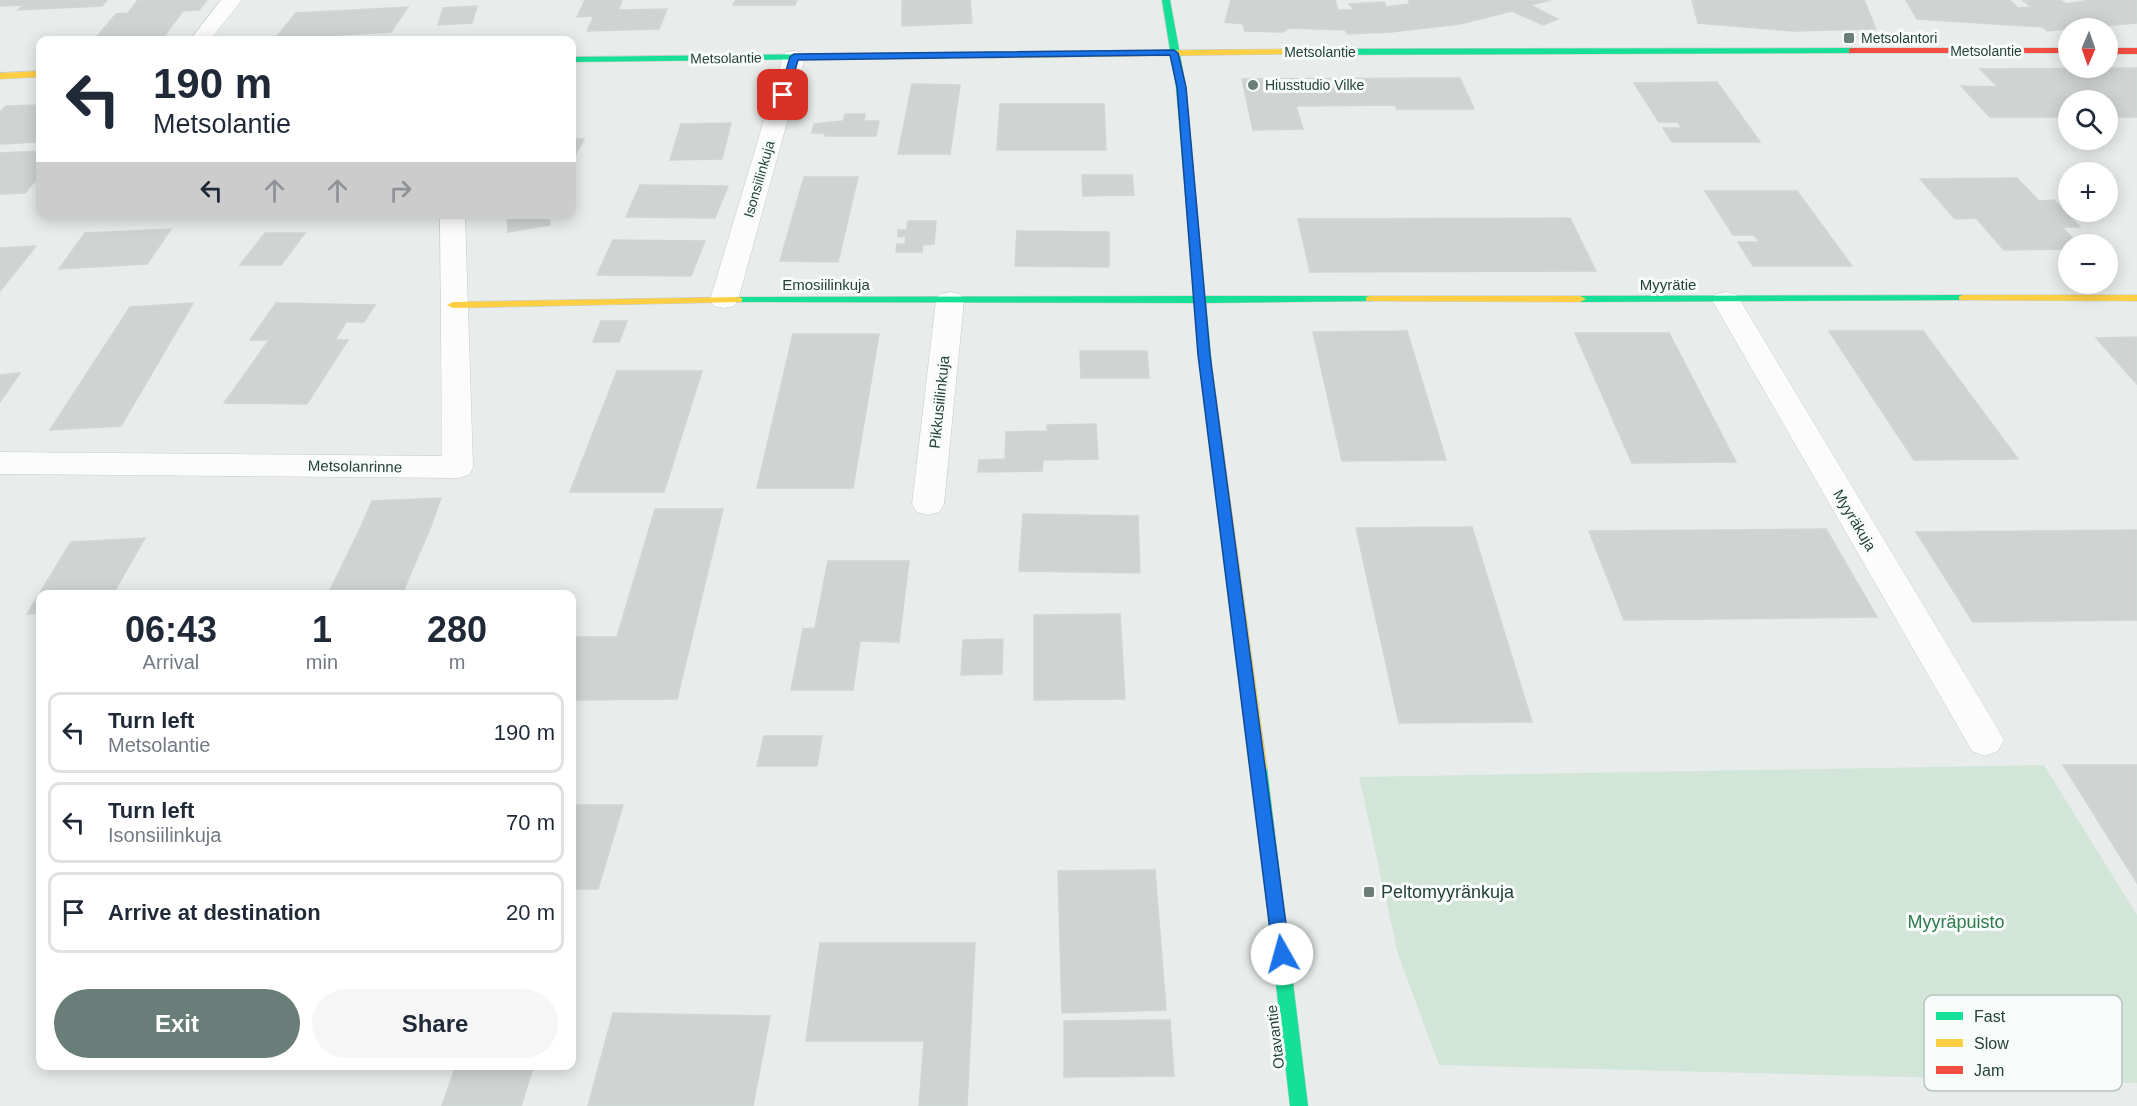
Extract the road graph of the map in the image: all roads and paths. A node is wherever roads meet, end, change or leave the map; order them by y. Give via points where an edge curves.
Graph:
1 (232, 0) edge
2 (1166, 0) edge
3 (203, 36) edge
4 (2058, 51) edge
5 (2118, 51) edge
6 (2137, 51) edge
7 (1174, 53) junction
8 (794, 57) junction
9 (576, 60) edge
10 (36, 74) edge
11 (0, 76) edge
12 (452, 219) edge
13 (2137, 298) edge
14 (1200, 299) junction
15 (724, 300) junction
16 (950, 300) junction
17 (1726, 300) junction
18 (453, 305) junction
19 (0, 463) edge
20 (928, 504) dead end
21 (1985, 740) dead end
22 (1299, 1106) edge

1 - 3 street
2 - 7 street, Otavantie
4 - 7 street, Metsolantie
5 - 6 street
7 - 8 street, Metsolantie
7 - 14 street, Otavantie via 1181,87
8 - 9 street, Metsolantie
8 - 15 street, Isonsiilinkuja
10 - 11 street
12 - 18 street, Metsolanrinne
13 - 17 street, Myyrätie
14 - 16 street, Emosiilinkuja
14 - 17 street, Myyrätie
14 - 22 street, Otavantie
15 - 16 street, Emosiilinkuja
15 - 18 street, Emosiilinkuja
16 - 20 street, Pikkusiilinkuja
17 - 21 street, Myyräkuja
18 - 19 street, Metsolanrinne via 458,467

